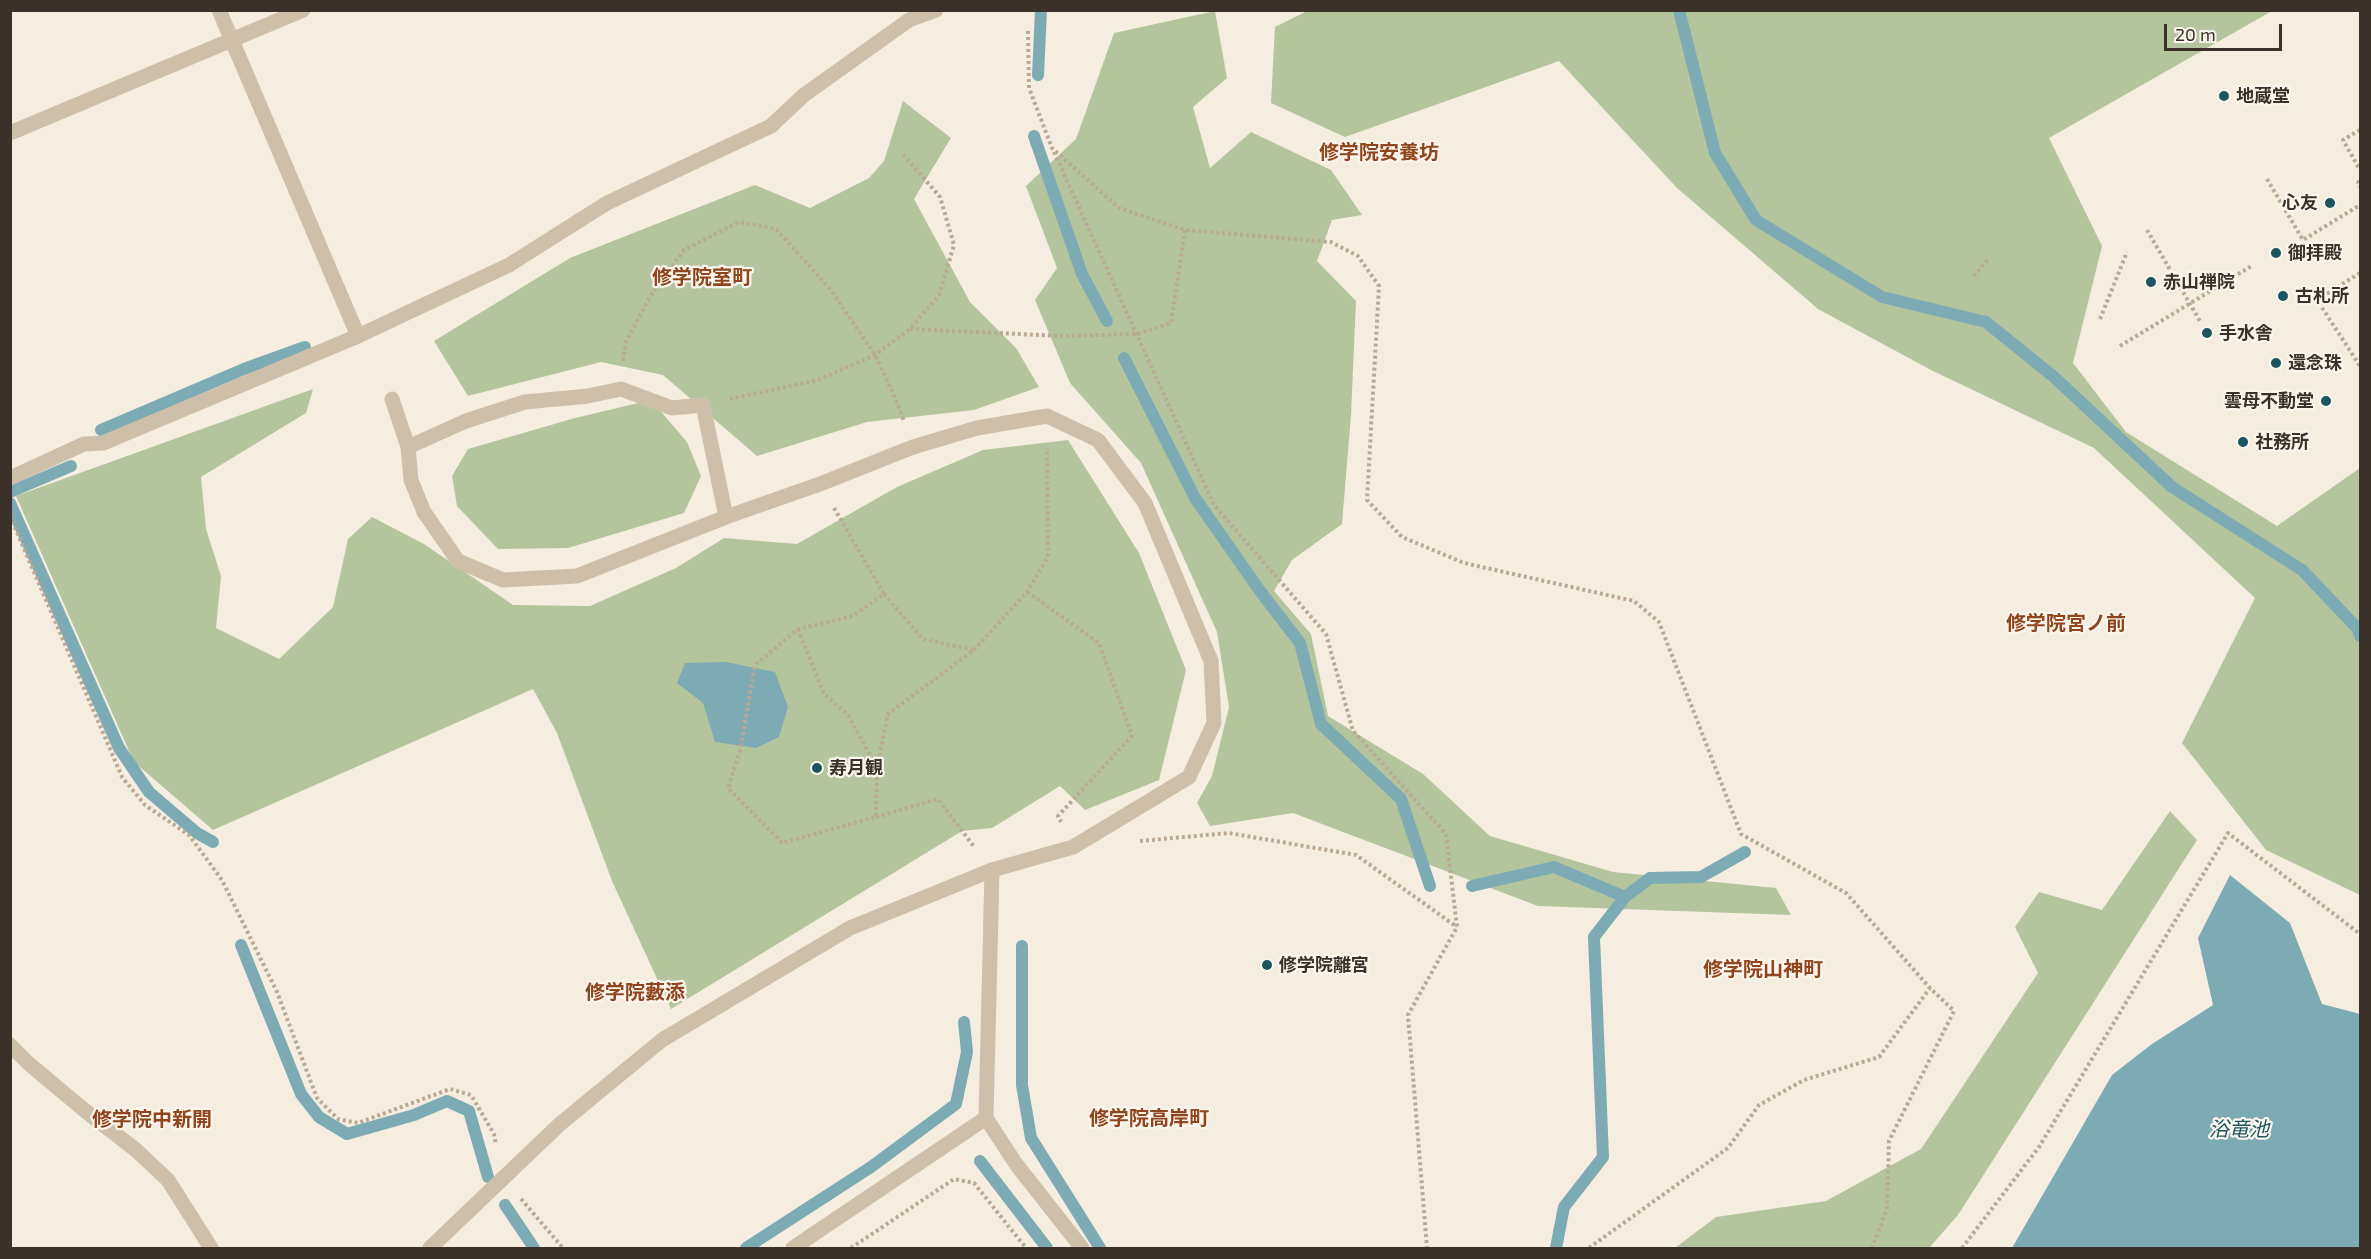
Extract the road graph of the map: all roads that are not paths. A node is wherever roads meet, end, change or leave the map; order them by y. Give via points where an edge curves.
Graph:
1 (219, 10) edge
2 (303, 10) edge
3 (936, 10) edge
4 (231, 40) junction
5 (10, 133) edge
6 (358, 336) junction
7 (392, 399) dead end
8 (408, 447) junction
9 (10, 478) edge
10 (726, 516) junction
11 (992, 870) junction
12 (10, 1045) edge
13 (987, 1118) junction
14 (211, 1248) edge
15 (430, 1248) edge
16 (793, 1248) edge
17 (1082, 1248) edge

1 - 4 street
2 - 4 street
3 - 6 street via 909,20 804,95 771,126 607,203 509,265
4 - 5 street
4 - 6 street
6 - 9 street via 103,443 84,444
7 - 8 street
8 - 10 street via 411,480 424,512 458,561 503,580 577,576
8 - 10 street via 466,421 525,402 621,389 672,408 703,405
10 - 11 street via 913,447 977,428 1047,416 1098,440 1144,503 1211,661 1214,723 1189,777 1073,847
11 - 13 street
11 - 15 street via 850,928 662,1040 560,1124
12 - 14 street via 168,1180
13 - 16 street
13 - 17 street via 1016,1164

